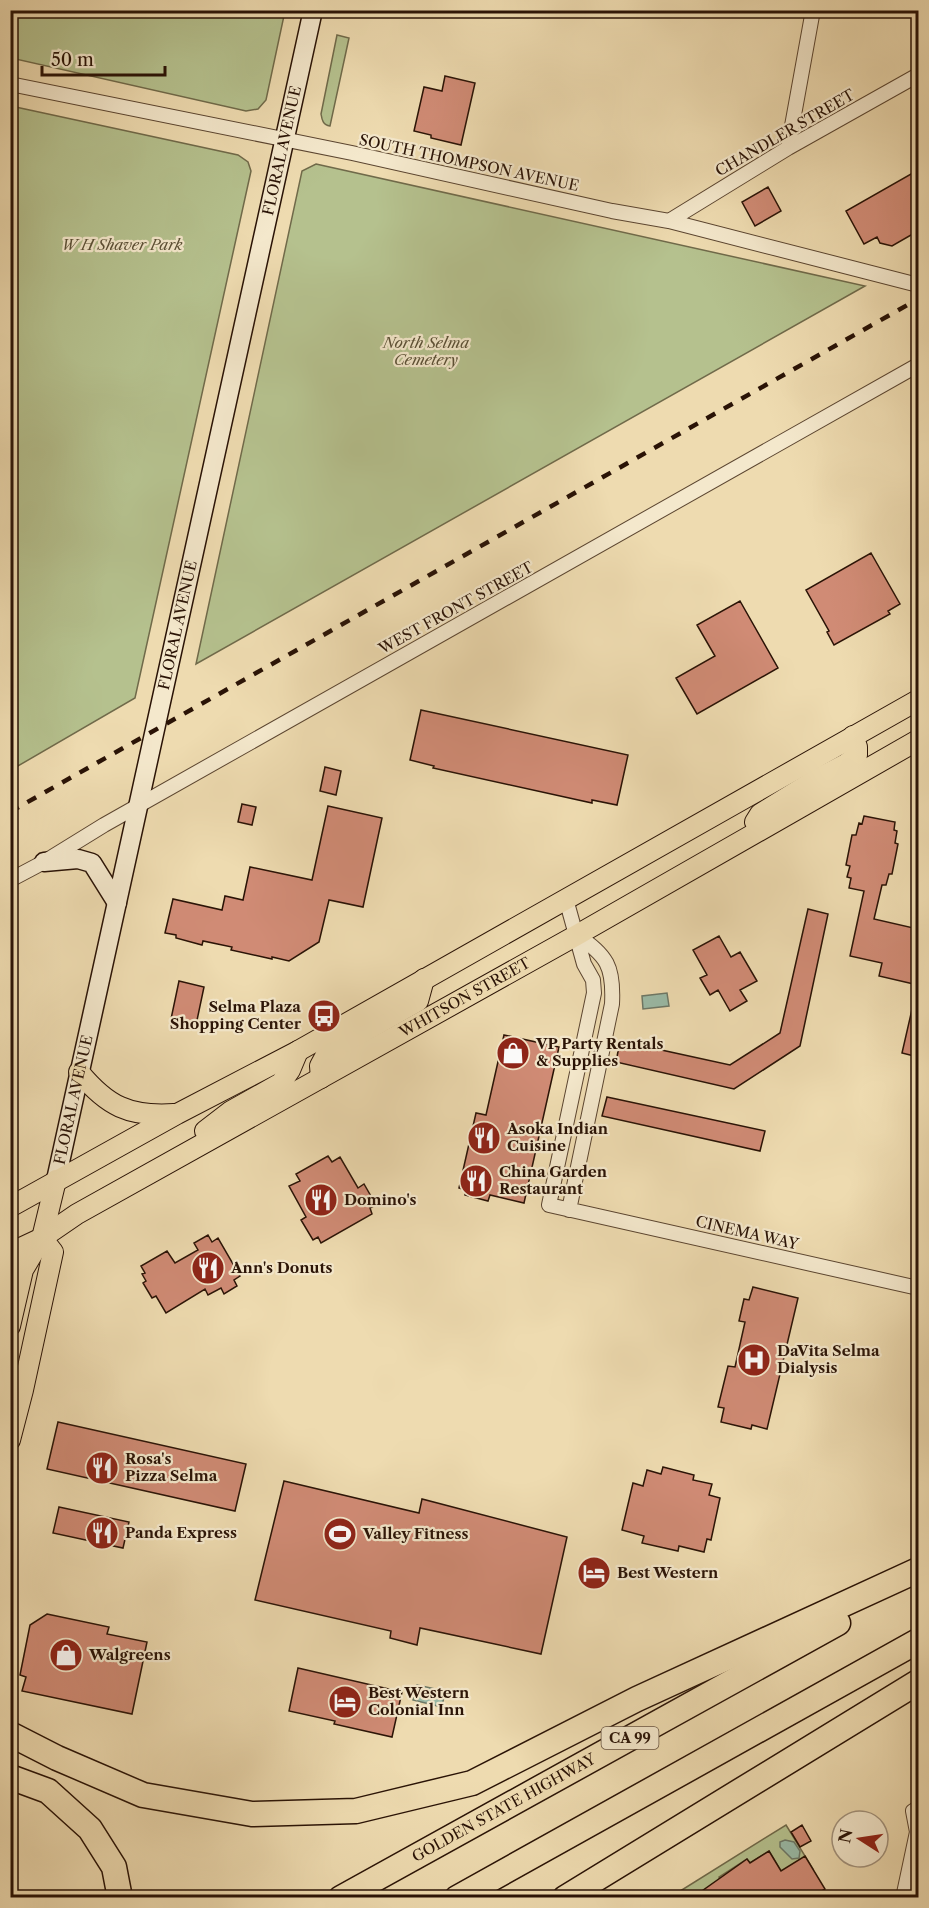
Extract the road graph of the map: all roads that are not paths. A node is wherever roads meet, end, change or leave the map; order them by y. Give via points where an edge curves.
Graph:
1 (313, 10) edge
2 (813, 10) edge
3 (918, 75) edge
4 (10, 84) edge
5 (283, 140) junction
6 (788, 148) junction
7 (669, 221) junction
8 (918, 285) edge
9 (918, 365) edge
10 (918, 699) edge
11 (854, 736) junction
12 (918, 740) edge
13 (138, 806) junction
14 (743, 839) junction
15 (44, 862) junction
16 (10, 880) edge
17 (566, 899) junction
18 (117, 903) junction
19 (577, 935) junction
20 (424, 979) junction
21 (298, 1051) junction
22 (79, 1072) junction
23 (321, 1078) junction
24 (177, 1114) junction
25 (193, 1150) junction
26 (56, 1180) junction
27 (10, 1207) edge
28 (569, 1210) junction
29 (42, 1238) junction
30 (10, 1253) edge
31 (918, 1288) edge
32 (10, 1326) edge
33 (10, 1440) edge
34 (918, 1570) edge
35 (918, 1578) edge
36 (918, 1641) edge
37 (918, 1682) edge
38 (10, 1734) edge
39 (10, 1777) edge
40 (916, 1809) edge
41 (120, 1898) edge
42 (341, 1898) edge
43 (457, 1898) edge
44 (565, 1898) edge
45 (903, 1898) edge

1 - 5 main road, FLORAL AVENUE
2 - 6 street
3 - 6 street, CHANDLER STREET
4 - 5 street, SOUTH THOMPSON AVENUE
5 - 7 street, SOUTH THOMPSON AVENUE
5 - 13 main road, FLORAL AVENUE
6 - 7 street, CHANDLER STREET
7 - 8 street, SOUTH THOMPSON AVENUE
9 - 13 street, WEST FRONT STREET
10 - 11 main road
11 - 14 main road via 857,755 760,814
11 - 17 main road
12 - 14 main road, WHITSON STREET
13 - 15 street, WEST FRONT STREET
13 - 18 main road, FLORAL AVENUE
14 - 19 main road, WHITSON STREET
15 - 16 street, WEST FRONT STREET
15 - 18 main road via 92,862
17 - 19 street, CINEMA WAY
17 - 20 main road
18 - 22 main road, FLORAL AVENUE
19 - 23 main road, WHITSON STREET
19 - 28 street via 600,951 613,991
19 - 28 street, CINEMA WAY via 594,993 549,1205
20 - 21 main road
20 - 23 main road via 418,1000 327,1053 320,1066
21 - 24 main road
21 - 25 main road via 281,1083 231,1111 196,1138
22 - 24 main road via 98,1093 119,1107 146,1114
22 - 26 main road, FLORAL AVENUE
23 - 25 main road, WHITSON STREET
24 - 26 main road
25 - 29 main road, WHITSON STREET via 77,1214
26 - 27 main road
26 - 29 main road, FLORAL AVENUE
28 - 31 street, CINEMA WAY
29 - 30 main road, WHITSON STREET
29 - 32 main road, FLORAL AVENUE via 23,1269
29 - 33 main road via 53,1252
34 - 38 highway via 637,1699 471,1784 356,1811 252,1814 143,1795
35 - 42 highway, GOLDEN STATE HIGHWAY / CA 99
36 - 43 highway
37 - 44 highway
39 - 41 highway via 48,1791 90,1829 114,1867
40 - 45 street via 917,1832

